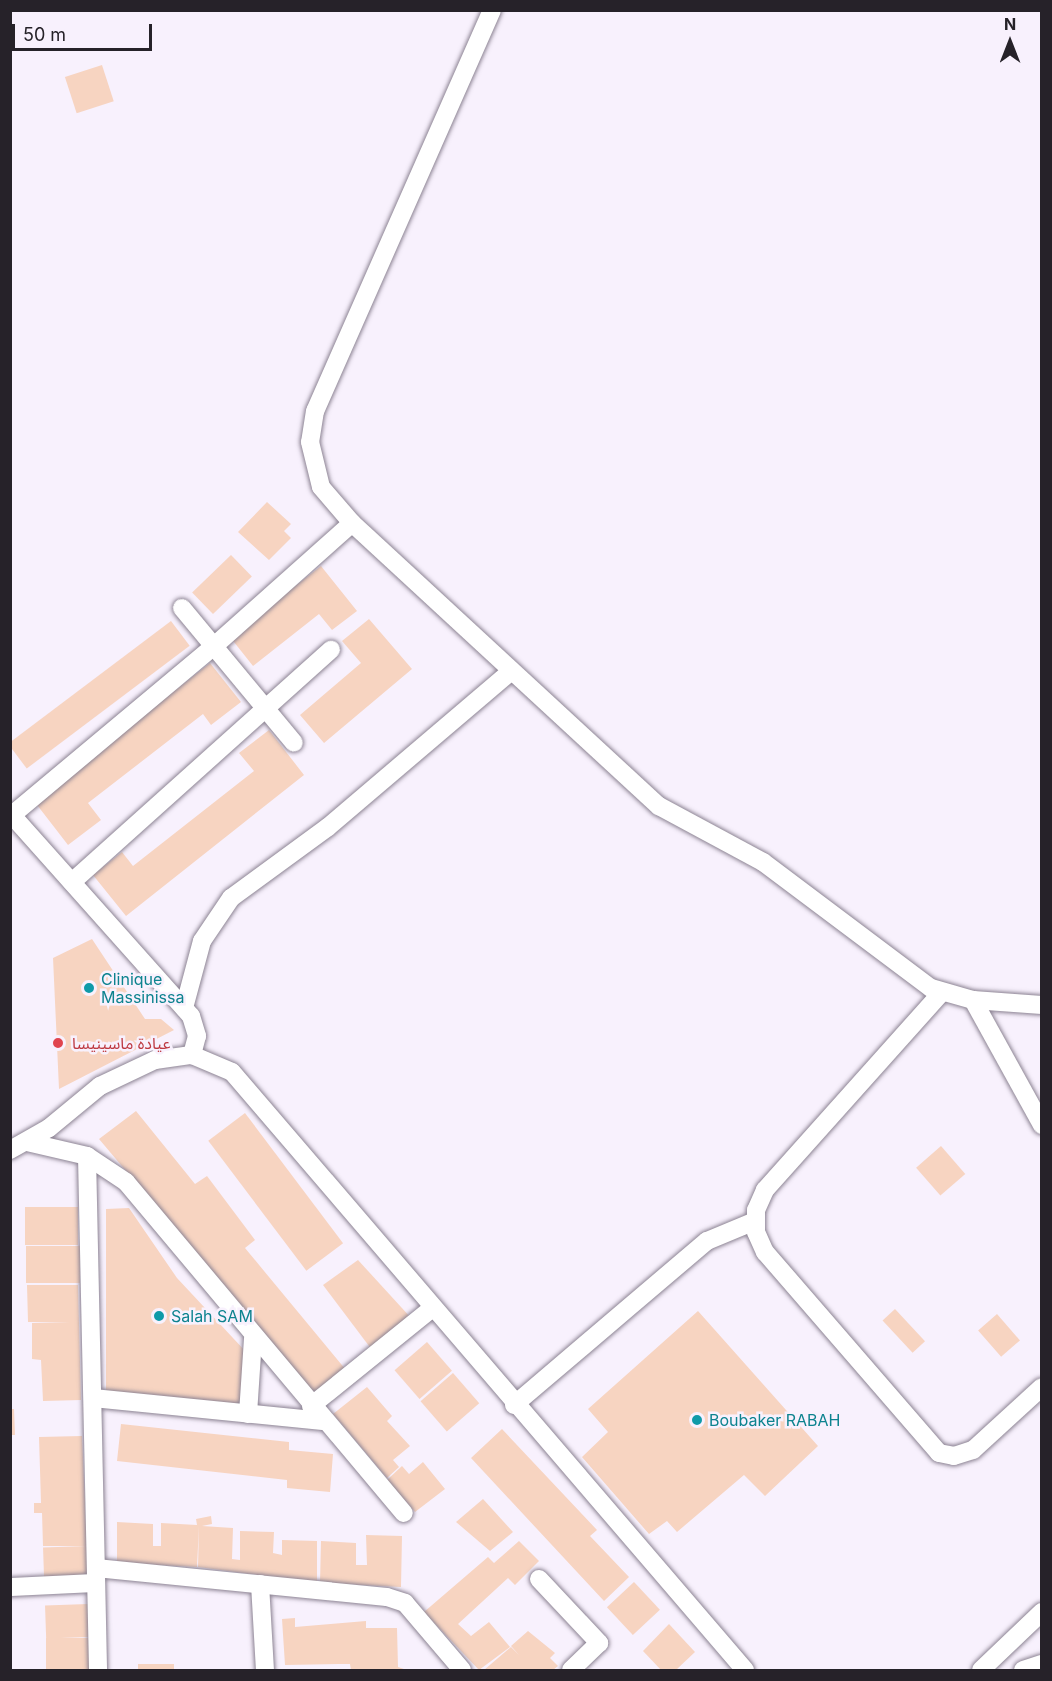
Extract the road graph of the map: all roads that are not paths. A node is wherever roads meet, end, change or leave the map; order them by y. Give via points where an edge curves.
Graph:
1 (492, 10) edge
2 (352, 524) junction
3 (182, 608) dead end
4 (213, 647) junction
5 (331, 650) dead end
6 (511, 671) junction
7 (264, 710) junction
8 (294, 743) dead end
9 (11, 814) edge
10 (72, 882) junction
11 (942, 992) junction
12 (973, 1000) junction
13 (1041, 1005) edge
14 (184, 1008) junction
15 (192, 1055) junction
16 (1041, 1125) edge
17 (19, 1146) edge
18 (87, 1156) junction
19 (755, 1221) junction
20 (432, 1309) junction
21 (253, 1338) junction
22 (1041, 1387) edge
23 (93, 1398) junction
24 (514, 1405) junction
25 (311, 1406) junction
26 (248, 1414) junction
27 (323, 1421) junction
28 (404, 1513) dead end
29 (96, 1576) junction
30 (539, 1579) dead end
31 (260, 1584) junction
32 (10, 1587) edge
33 (1039, 1623) edge
34 (1041, 1664) edge
35 (98, 1671) edge
36 (265, 1671) edge
37 (462, 1671) edge
38 (571, 1671) edge
39 (746, 1671) edge
40 (981, 1671) edge
41 (1023, 1671) edge

1 - 2 street via 315,411 310,442 315,472 330,500
2 - 4 street
2 - 6 street
3 - 4 street
4 - 7 street
4 - 9 street
5 - 7 street
6 - 11 street via 659,806 763,861 921,982
6 - 14 street via 336,820 231,898 202,941
7 - 8 street
7 - 10 street
9 - 10 street
10 - 14 street
11 - 12 street
11 - 19 street via 765,1190
12 - 13 street
12 - 16 street
14 - 15 street via 195,1026
15 - 17 street via 155,1060 118,1076
15 - 20 street via 220,1064 242,1083
17 - 18 street
18 - 21 street via 126,1182
18 - 23 street
19 - 22 street via 765,1252 933,1449 954,1456 973,1450
19 - 24 street via 707,1240
20 - 24 street
20 - 25 street
21 - 25 street
21 - 26 street
23 - 26 street
23 - 29 street
24 - 39 street
25 - 27 street
26 - 27 street
27 - 28 street
29 - 31 street
29 - 32 street
29 - 35 street
30 - 38 street via 599,1643
31 - 36 street
31 - 37 street via 387,1597 405,1603
33 - 40 street
34 - 41 street

